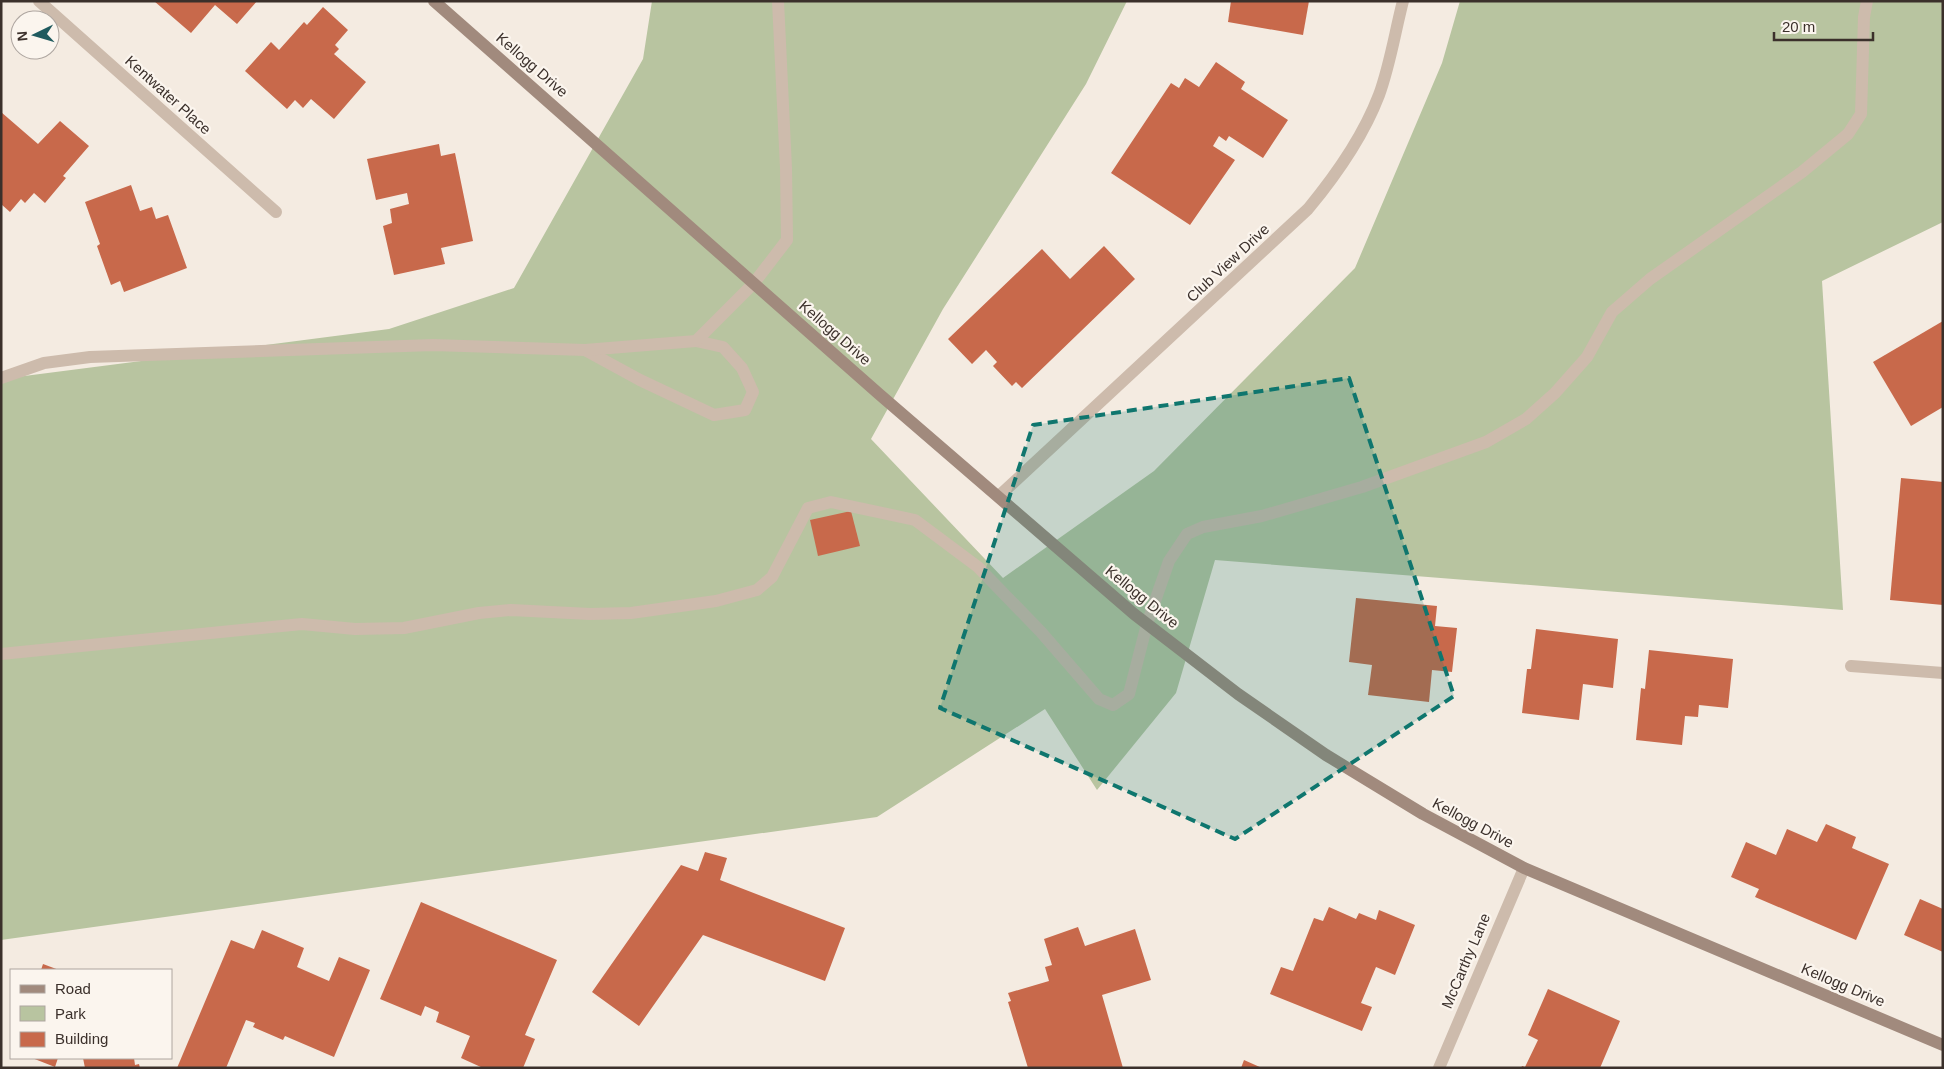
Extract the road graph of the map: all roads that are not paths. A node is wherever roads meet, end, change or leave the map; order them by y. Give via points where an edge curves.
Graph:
1 (39, 1) edge
2 (434, 1) edge
3 (778, 1) edge
4 (1402, 1) edge
5 (1867, 1) edge
6 (276, 212) dead end
7 (754, 283) junction
8 (696, 341) junction
9 (585, 350) junction
10 (1, 378) edge
11 (999, 496) junction
12 (1147, 624) junction
13 (1, 654) edge
14 (1851, 666) dead end
15 (1943, 673) edge
16 (1524, 868) junction
17 (1943, 1045) edge
18 (1439, 1068) edge

1 - 6 street, Kentwater Place
2 - 7 main road, Kellogg Drive
3 - 7 street via 787,240
4 - 11 street, Club View Drive via 1379,95 1353,150 1331,182 1275,241
5 - 12 street via 1861,114 1848,134 1794,177 1650,279 1612,312 1587,357 1555,394 1526,419 1486,442 1362,487 1262,516 1203,527 1187,534 1169,561
7 - 8 street
7 - 11 main road, Kellogg Drive
8 - 9 street
8 - 9 street via 723,347 742,368 753,392 745,410 714,415
9 - 10 street via 433,345 90,357 44,363
11 - 12 main road, Kellogg Drive
12 - 13 street via 1129,694 1113,705 1099,699 1041,632 978,567 914,520 831,502 808,508 767,581 756,590 716,600 630,613 487,612 404,628 355,630 302,624
12 - 16 main road, Kellogg Drive via 1238,694 1326,755 1423,814
14 - 15 street
16 - 17 main road, Kellogg Drive
16 - 18 street, McCarthy Lane

